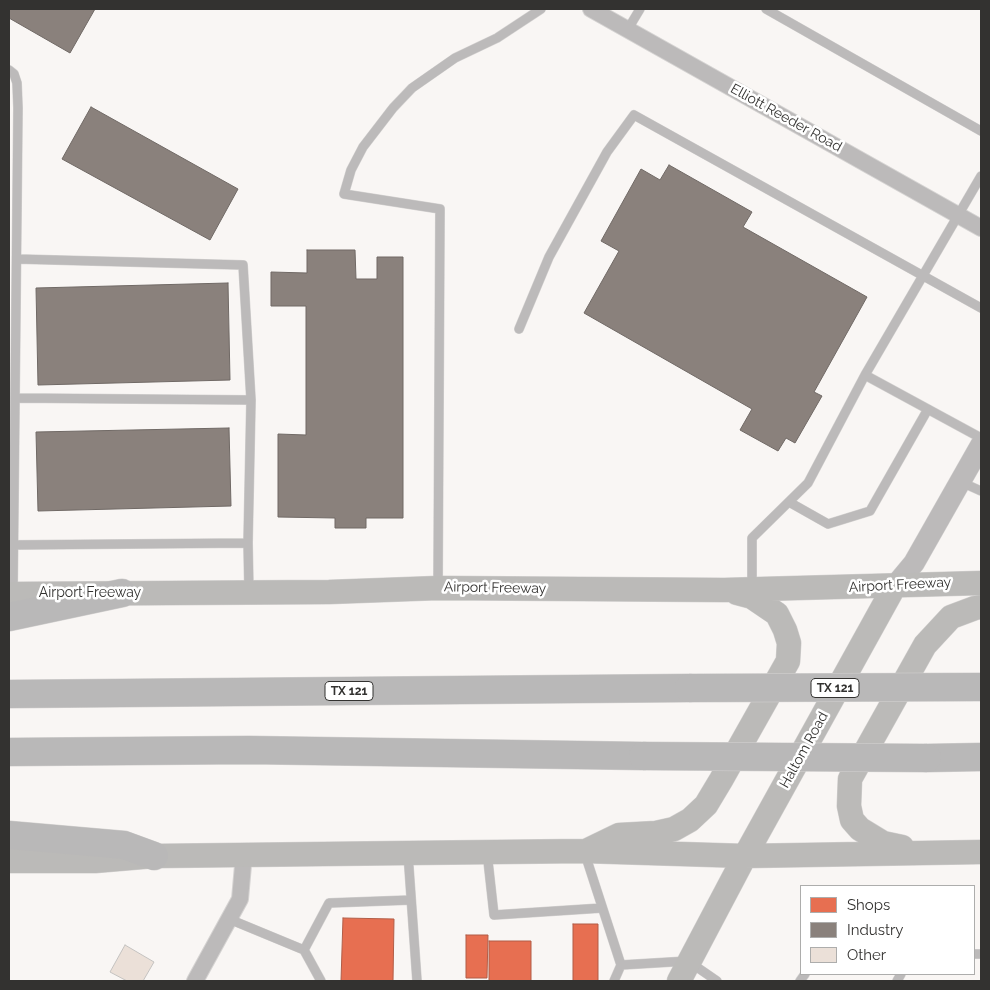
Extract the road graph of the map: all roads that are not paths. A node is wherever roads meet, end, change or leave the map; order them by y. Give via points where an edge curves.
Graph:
1 (541, 9) edge
2 (592, 9) edge
3 (640, 9) edge
4 (766, 9) edge
5 (628, 29) junction
6 (9, 70) edge
7 (981, 131) edge
8 (981, 176) edge
9 (959, 215) junction
10 (981, 228) edge
11 (17, 259) junction
12 (924, 276) junction
13 (981, 308) edge
14 (520, 329) dead end
15 (865, 375) junction
16 (16, 398) junction
17 (251, 400) junction
18 (928, 408) junction
19 (981, 438) edge
20 (981, 445) edge
21 (961, 481) junction
22 (981, 491) edge
23 (789, 502) junction
24 (248, 543) junction
25 (12, 545) edge
26 (981, 583) edge
27 (894, 587) junction
28 (438, 588) junction
29 (724, 590) junction
30 (752, 590) junction
31 (249, 592) junction
32 (122, 593) joint
33 (10, 602) edge
34 (981, 607) edge
35 (981, 687) edge
36 (9, 694) edge
37 (9, 752) edge
38 (981, 757) edge
39 (9, 835) edge
40 (486, 852) junction
41 (584, 852) junction
42 (981, 852) edge
43 (408, 853) junction
44 (934, 853) junction
45 (244, 854) junction
46 (154, 856) junction
47 (745, 856) junction
48 (9, 861) edge
49 (411, 900) junction
50 (602, 908) junction
51 (229, 920) junction
52 (304, 950) junction
53 (621, 965) junction
54 (683, 971) edge
55 (195, 981) edge
56 (321, 981) edge
57 (416, 981) edge
58 (614, 981) edge
59 (717, 981) edge

1 - 28 lane via 497,38 455,58 412,88 363,147 351,170 344,194 440,209
2 - 5 street, Elliott Reeder Road
3 - 5 lane
4 - 7 lane
5 - 9 street, Elliott Reeder Road
6 - 11 lane via 17,83
8 - 9 lane
9 - 10 street, Elliott Reeder Road
9 - 12 lane
11 - 16 lane
11 - 17 lane via 243,265
12 - 13 lane
12 - 14 lane via 634,115 607,152 549,257
12 - 15 lane
15 - 18 lane
15 - 23 lane via 808,483
16 - 17 lane
16 - 25 lane
17 - 24 lane
18 - 19 lane
18 - 23 lane via 870,511 828,524
20 - 21 street, Haltom Road
21 - 22 lane
21 - 27 street, Haltom Road via 914,563
23 - 30 lane via 752,538
24 - 25 lane
24 - 31 lane
25 - 33 lane
26 - 27 main road, Airport Freeway
27 - 30 main road, Airport Freeway
27 - 47 main road, Haltom Road
28 - 29 main road, Airport Freeway
28 - 31 main road, Airport Freeway
29 - 30 main road, Airport Freeway
29 - 41 main road via 752,597 777,614 789,643 788,661 706,805 690,820 656,834 619,835
31 - 32 main road, Airport Freeway
32 - 33 highway
34 - 44 main road via 951,618 925,645 850,780 849,806 852,820 860,829 883,843
35 - 36 highway, TX 121, bridge
37 - 38 highway, bridge via 249,750
39 - 46 highway via 124,845
40 - 41 main road
40 - 43 main road
40 - 50 lane via 494,915
41 - 47 main road
41 - 50 lane
42 - 44 main road
43 - 45 main road
43 - 49 lane
44 - 47 main road
45 - 46 main road
45 - 51 street via 240,899
46 - 48 main road via 95,861
47 - 54 main road, Haltom Road
49 - 52 lane via 329,903
49 - 57 lane
50 - 53 lane
51 - 52 lane
51 - 55 street
52 - 56 lane
53 - 54 lane
53 - 58 lane
54 - 59 lane

